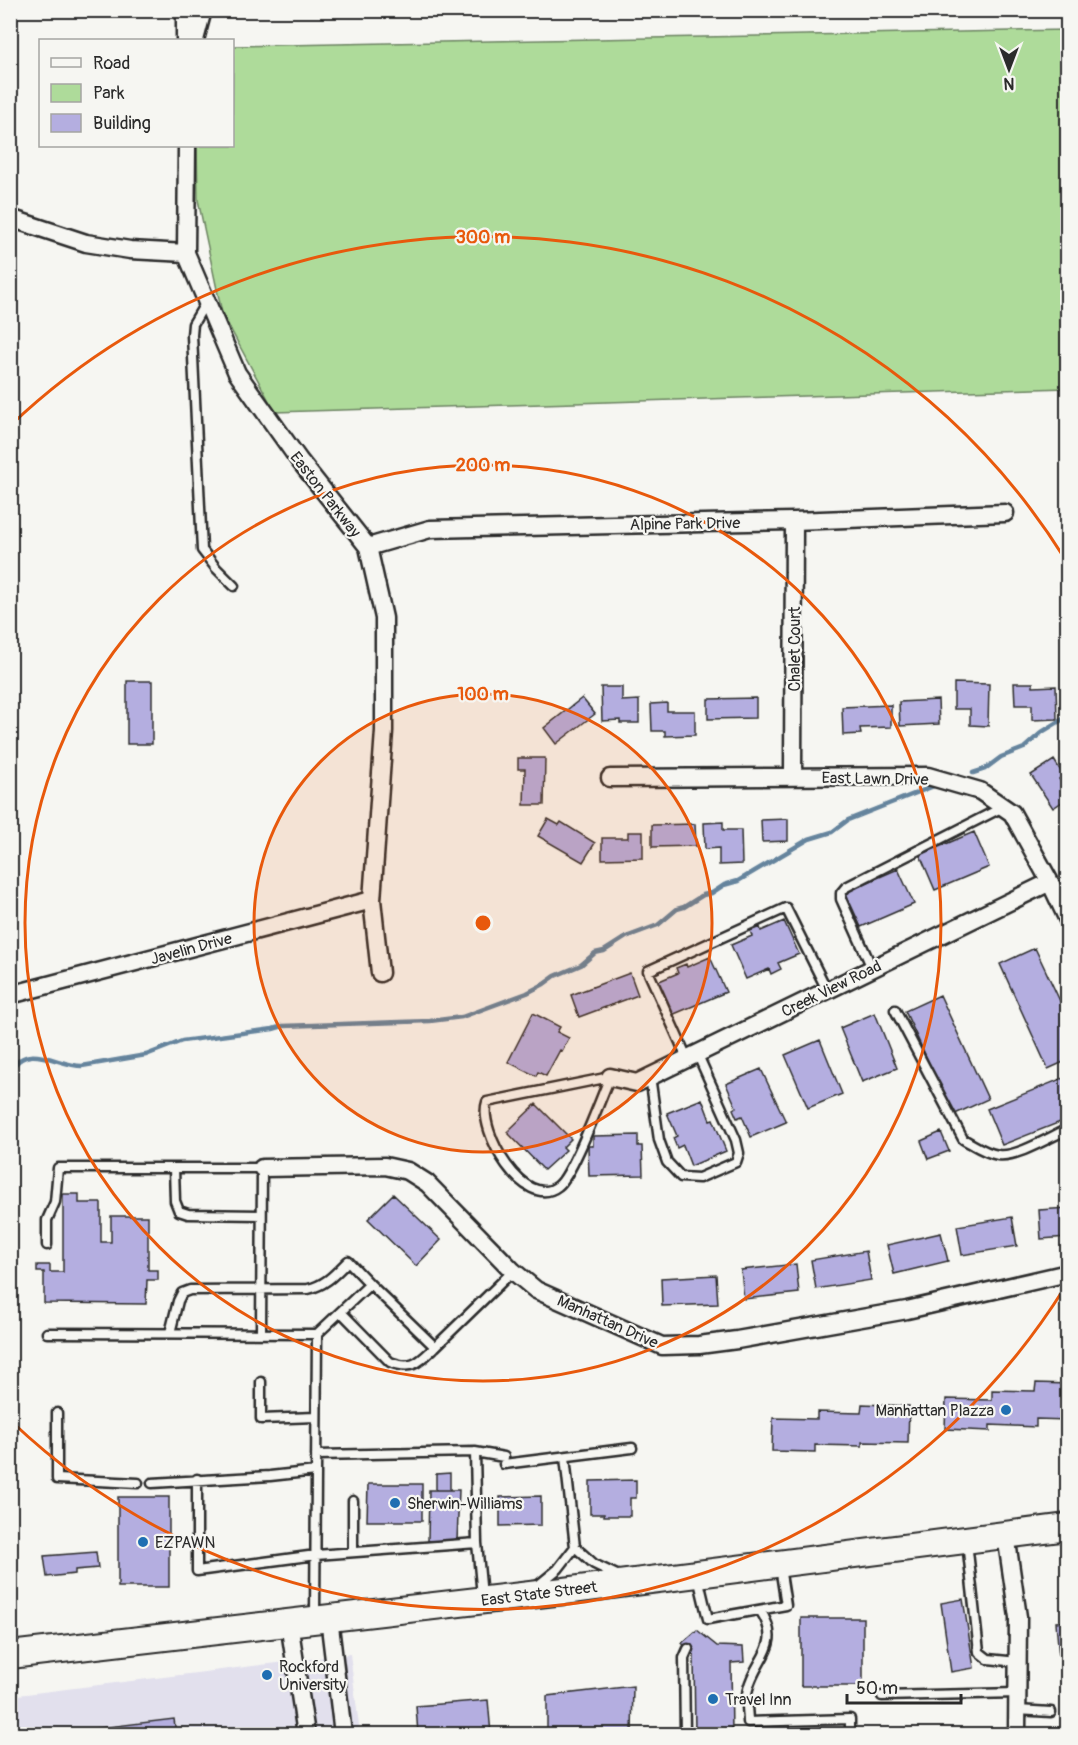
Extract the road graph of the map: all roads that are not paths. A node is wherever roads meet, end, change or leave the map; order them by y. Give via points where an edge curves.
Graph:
1 (185, 10) edge
2 (203, 10) edge
3 (185, 39) edge
4 (195, 39) edge
5 (187, 147) edge
6 (10, 218) edge
7 (186, 253) junction
8 (206, 302) junction
9 (1005, 513) dead end
10 (794, 521) junction
11 (368, 547) junction
12 (234, 586) dead end
13 (793, 777) junction
14 (610, 778) dead end
15 (1003, 807) junction
16 (1050, 882) junction
17 (372, 900) junction
18 (1068, 920) edge
19 (872, 968) junction
20 (380, 972) dead end
21 (827, 990) junction
22 (10, 995) edge
23 (895, 1010) dead end
24 (692, 1056) junction
25 (650, 1076) junction
26 (610, 1077) junction
27 (1068, 1129) edge
28 (174, 1168) junction
29 (262, 1168) junction
30 (261, 1215) junction
31 (46, 1245) dead end
32 (513, 1271) junction
33 (1068, 1273) edge
34 (370, 1284) junction
35 (261, 1290) junction
36 (341, 1312) junction
37 (47, 1333) dead end
38 (170, 1333) junction
39 (261, 1334) junction
40 (317, 1334) junction
41 (435, 1347) junction
42 (261, 1382) dead end
43 (57, 1413) dead end
44 (316, 1418) junction
45 (632, 1448) dead end
46 (475, 1452) junction
47 (316, 1455) junction
48 (565, 1457) junction
49 (316, 1471) junction
50 (197, 1479) junction
51 (138, 1483) dead end
52 (152, 1483) dead end
53 (353, 1501) dead end
54 (1068, 1527) edge
55 (1006, 1535) junction
56 (967, 1540) junction
57 (477, 1543) junction
58 (575, 1546) junction
59 (353, 1552) junction
60 (316, 1555) junction
61 (780, 1563) junction
62 (697, 1574) junction
63 (631, 1582) junction
64 (525, 1595) junction
65 (482, 1600) junction
66 (759, 1610) junction
67 (322, 1619) junction
68 (289, 1623) junction
69 (688, 1649) dead end
70 (10, 1655) edge
71 (1018, 1662) junction
72 (882, 1696) dead end
73 (1017, 1702) junction
74 (1051, 1712) dead end
75 (306, 1734) edge
76 (343, 1734) edge
77 (685, 1734) edge
78 (850, 1734) edge
79 (1017, 1734) edge

1 - 3 street
2 - 4 street
5 - 7 street, Easton Parkway
6 - 7 street via 86,243
7 - 8 street, Easton Parkway
8 - 11 street, Easton Parkway via 237,373
8 - 12 lane via 193,324 192,335 200,535 202,550
9 - 10 street, Alpine Park Drive
10 - 11 street, Alpine Park Drive via 430,529
10 - 13 street, Chalet Court
11 - 17 street, Easton Parkway via 384,618 384,731
13 - 14 street, East Lawn Drive
13 - 15 street, East Lawn Drive via 928,776 980,791
15 - 16 street, East Lawn Drive via 1012,813
15 - 19 lane via 841,893
16 - 18 street, East Lawn Drive
16 - 19 street, Creek View Road
17 - 20 street, Easton Parkway
17 - 22 street, Javelin Drive
19 - 21 street, Creek View Road
21 - 24 street, Creek View Road
21 - 24 lane via 786,908 648,971
23 - 27 lane via 963,1139 999,1155 1017,1152
24 - 25 street, Creek View Road
24 - 25 lane via 736,1140 736,1162 699,1178 681,1177 667,1162 659,1140
25 - 26 street, Creek View Road via 637,1083
26 - 26 lane via 559,1186 539,1190 510,1171 492,1140 486,1120 487,1102
28 - 29 lane
28 - 30 lane via 179,1211
28 - 31 lane via 58,1168
29 - 30 lane
29 - 32 street, Manhattan Drive via 385,1166 408,1171 427,1183
30 - 35 lane
32 - 33 street, Manhattan Drive via 536,1290 662,1346 737,1340 907,1310
32 - 41 lane
34 - 35 lane via 348,1262 320,1286
34 - 36 lane
34 - 41 lane
35 - 38 lane via 182,1293
35 - 39 lane
36 - 40 lane
36 - 41 lane via 390,1362 400,1366 417,1364
37 - 38 lane
38 - 39 lane
39 - 40 lane
40 - 44 lane
42 - 44 lane via 261,1419
43 - 51 lane via 57,1479
44 - 47 lane
45 - 48 lane
46 - 47 lane
46 - 48 lane via 504,1460
46 - 57 lane
47 - 49 lane
48 - 58 lane
49 - 50 lane
49 - 60 lane
50 - 52 lane
50 - 60 lane via 197,1571
53 - 59 lane
54 - 55 main road, East State Street
55 - 56 main road, East State Street
55 - 71 street via 1018,1617
56 - 61 main road, East State Street
56 - 71 lane via 979,1652 988,1659
57 - 59 lane
57 - 65 lane
58 - 63 lane via 594,1564
58 - 64 lane via 558,1569
59 - 60 lane
60 - 67 lane
61 - 62 main road, East State Street
61 - 66 lane via 786,1605
62 - 63 main road, East State Street
62 - 66 lane via 708,1620
63 - 64 main road, East State Street
64 - 65 main road, East State Street
65 - 67 main road, East State Street
66 - 78 lane via 769,1629 768,1649 747,1690 748,1722 850,1719
67 - 68 main road, East State Street
67 - 76 street
68 - 70 main road, East State Street
68 - 75 street
69 - 77 lane via 684,1658
71 - 73 street
72 - 73 lane
73 - 74 lane
73 - 79 street

